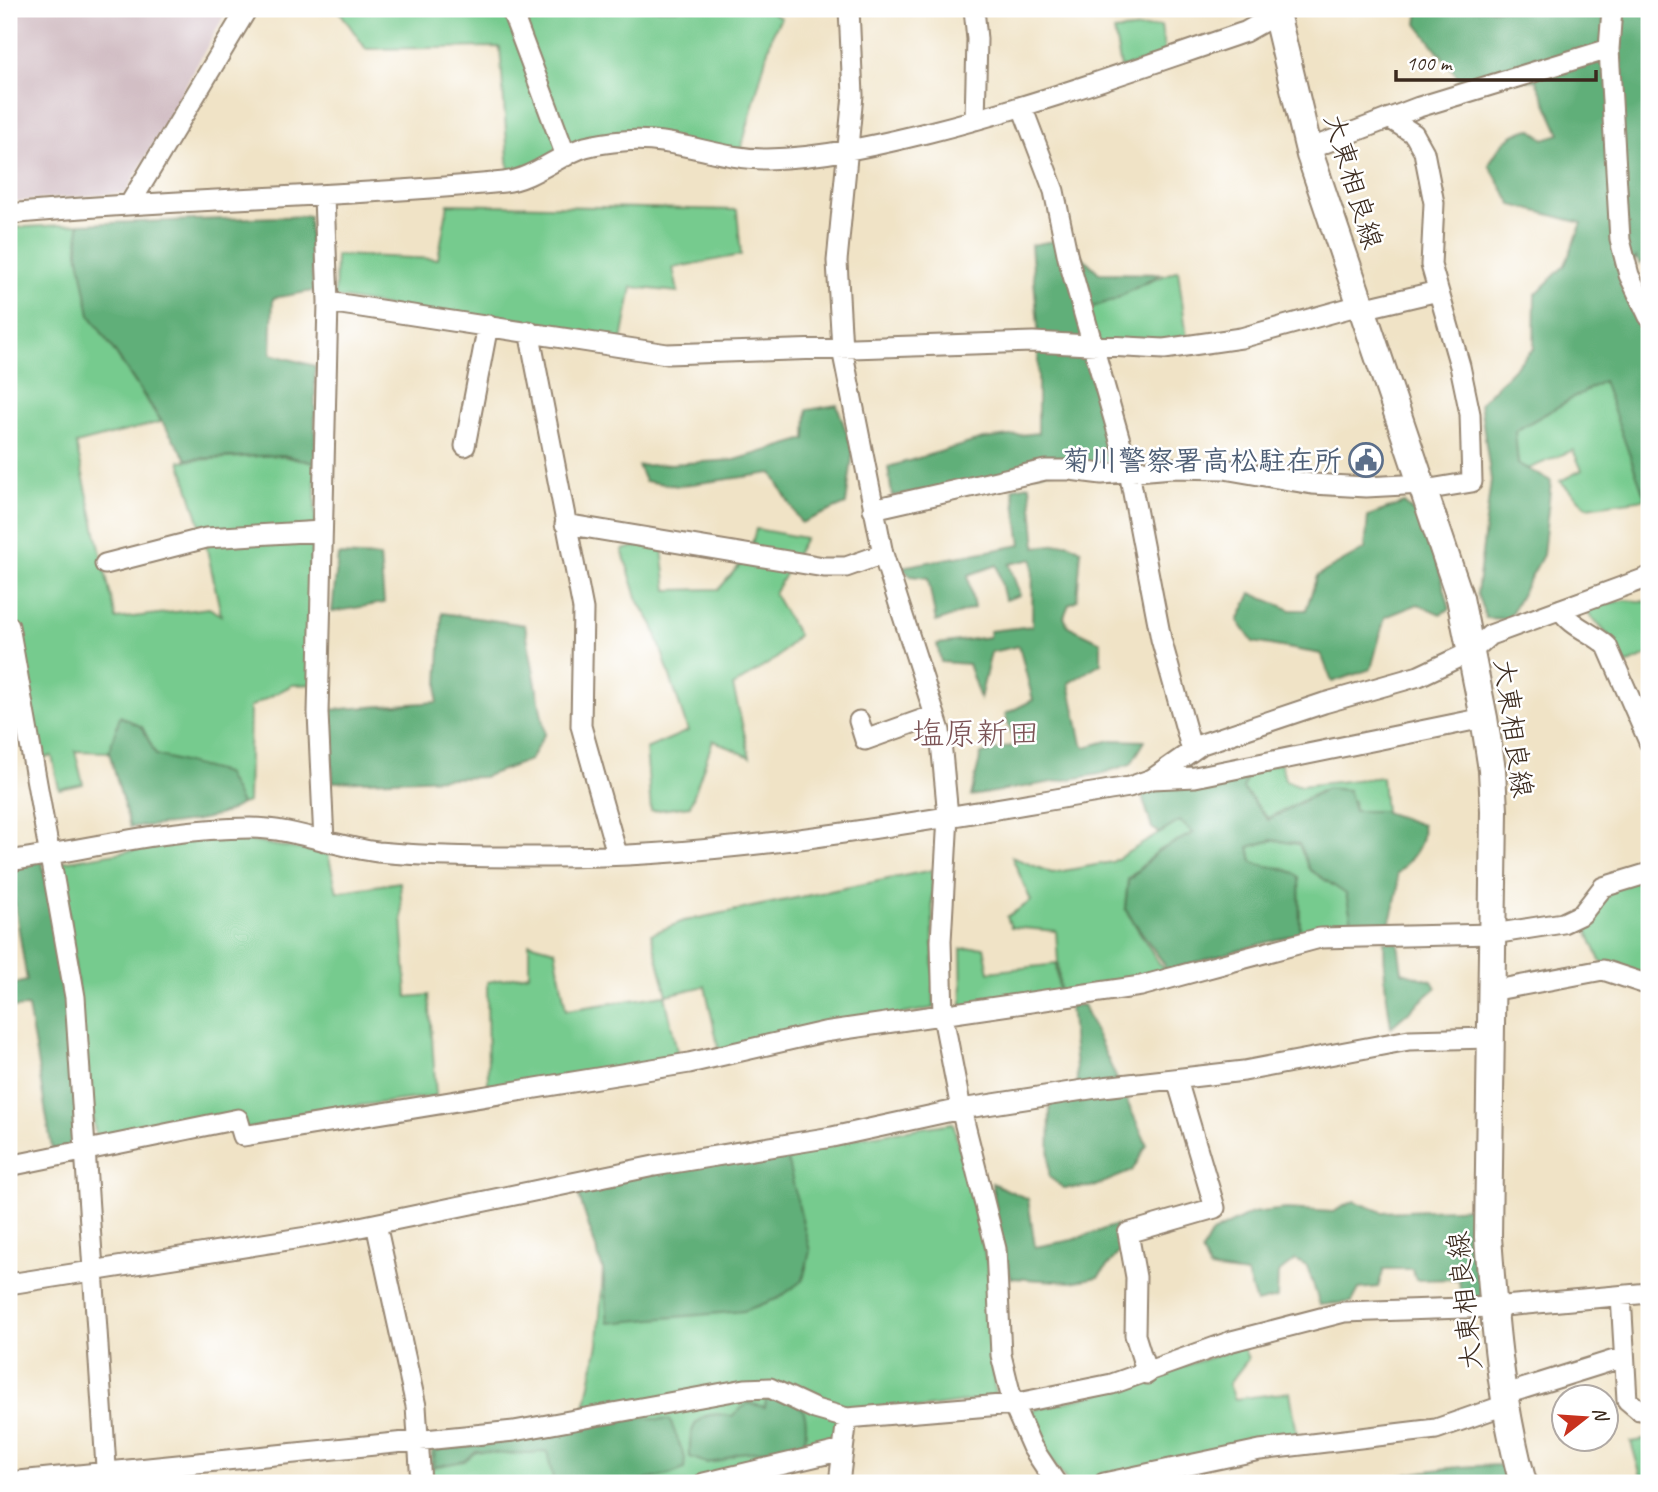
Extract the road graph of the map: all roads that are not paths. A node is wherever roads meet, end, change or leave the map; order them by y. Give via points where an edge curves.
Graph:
1 (247, 9) edge
2 (511, 9) edge
3 (849, 9) edge
4 (974, 9) edge
5 (1612, 9) edge
6 (1276, 12) edge
7 (1609, 49) junction
8 (1022, 107) junction
9 (1389, 118) junction
10 (975, 120) junction
11 (848, 149) junction
12 (1308, 149) junction
13 (566, 156) junction
14 (324, 196) junction
15 (131, 202) junction
16 (9, 214) edge
17 (1438, 291) junction
18 (328, 302) junction
19 (1361, 307) junction
20 (1649, 317) edge
21 (488, 325) junction
22 (529, 331) junction
23 (1092, 345) junction
24 (842, 349) junction
25 (466, 446) dead end
26 (1129, 472) junction
27 (1424, 487) junction
28 (873, 509) junction
29 (565, 524) junction
30 (322, 531) junction
31 (883, 554) junction
32 (105, 564) dead end
33 (1649, 577) edge
34 (1561, 609) junction
35 (9, 626) edge
36 (1472, 651) junction
37 (935, 715) junction
38 (1484, 718) junction
39 (859, 721) dead end
40 (1649, 742) edge
41 (1192, 751) junction
42 (1152, 779) junction
43 (948, 816) junction
44 (324, 841) junction
45 (51, 854) junction
46 (617, 854) junction
47 (9, 861) edge
48 (1649, 873) edge
49 (1493, 934) junction
50 (1649, 985) edge
51 (1491, 991) junction
52 (943, 1016) junction
53 (1490, 1038) junction
54 (1177, 1080) junction
55 (961, 1109) junction
56 (87, 1150) junction
57 (9, 1166) edge
58 (376, 1224) junction
59 (94, 1270) junction
60 (9, 1284) edge
61 (1649, 1293) edge
62 (1621, 1296) junction
63 (1493, 1307) junction
64 (1624, 1357) junction
65 (1147, 1374) junction
66 (1507, 1399) junction
67 (1013, 1404) junction
68 (1649, 1410) edge
69 (847, 1418) junction
70 (417, 1441) junction
71 (843, 1450) junction
72 (107, 1478) edge
73 (9, 1482) edge
74 (421, 1483) edge
75 (704, 1483) edge
76 (839, 1483) edge
77 (1055, 1483) edge
78 (1104, 1483) edge
79 (1523, 1483) edge

1 - 15 street
2 - 13 street
3 - 11 street via 853,95
4 - 10 street
5 - 7 street
6 - 8 street via 1245,32
6 - 12 main road, 大東相良線
7 - 9 street
7 - 20 street via 1622,250
8 - 10 street
8 - 23 street via 1054,191
9 - 12 street
9 - 17 street via 1414,134 1424,152 1434,203 1431,265
10 - 11 street
11 - 13 street via 767,159 659,139 620,141
11 - 24 street via 837,261
12 - 19 main road, 大東相良線
13 - 14 street via 509,182
14 - 15 street
14 - 18 street
15 - 16 street
17 - 19 street
17 - 27 street via 1470,414 1472,482
18 - 21 street
18 - 30 street
19 - 23 street via 1241,338 1164,349
19 - 27 main road, 大東相良線
21 - 22 street
21 - 25 street
22 - 24 street via 667,354
22 - 29 street
23 - 24 street via 1033,342
23 - 26 street
24 - 28 street
26 - 27 street via 1224,469 1312,484
26 - 28 street via 1045,470
26 - 41 street via 1161,639
27 - 36 main road, 大東相良線
28 - 31 street
29 - 31 street via 824,567 846,567
29 - 46 street via 583,609 581,726
30 - 32 street via 205,538
30 - 44 street via 318,713
31 - 37 street
33 - 34 street
34 - 36 street via 1490,635
34 - 40 street via 1565,617 1607,646
35 - 45 street
36 - 38 main road, 大東相良線
36 - 41 street via 1419,676 1202,744
37 - 39 street via 865,740
37 - 43 street via 946,773
38 - 42 street via 1195,777
38 - 49 main road, 大東相良線 via 1494,811
41 - 42 street
42 - 43 street via 1129,787
43 - 46 street via 782,841
43 - 52 street via 941,941
44 - 45 street via 279,830 220,829
44 - 46 street via 411,854
45 - 47 street
45 - 56 street via 75,997
48 - 49 street via 1603,887 1582,914 1563,923
49 - 51 main road, 大東相良線
49 - 52 street via 1320,938 1141,986
50 - 51 street via 1603,970
51 - 53 main road, 大東相良線
52 - 55 street
52 - 56 street via 824,1032 689,1062 243,1136 238,1119
53 - 54 street via 1409,1040
53 - 63 main road, 大東相良線 via 1486,1208
54 - 55 street
54 - 65 street via 1215,1208 1128,1233 1136,1277 1135,1335
55 - 58 street
55 - 67 street via 996,1249 1001,1355
56 - 57 street
56 - 59 street
58 - 59 street
58 - 70 street via 401,1329
59 - 60 street
59 - 72 street
61 - 62 street
62 - 63 street
62 - 64 street
63 - 65 street via 1344,1311 1232,1341
63 - 66 main road, 大東相良線
64 - 66 street
64 - 68 street via 1627,1400 1639,1410
65 - 67 street
66 - 78 street via 1436,1429 1260,1450
66 - 79 main road, 大東相良線
67 - 69 street
67 - 77 street
69 - 70 street via 770,1388 746,1389 514,1431
69 - 71 street
70 - 72 street
70 - 74 street
71 - 75 street
71 - 76 street
72 - 73 street

